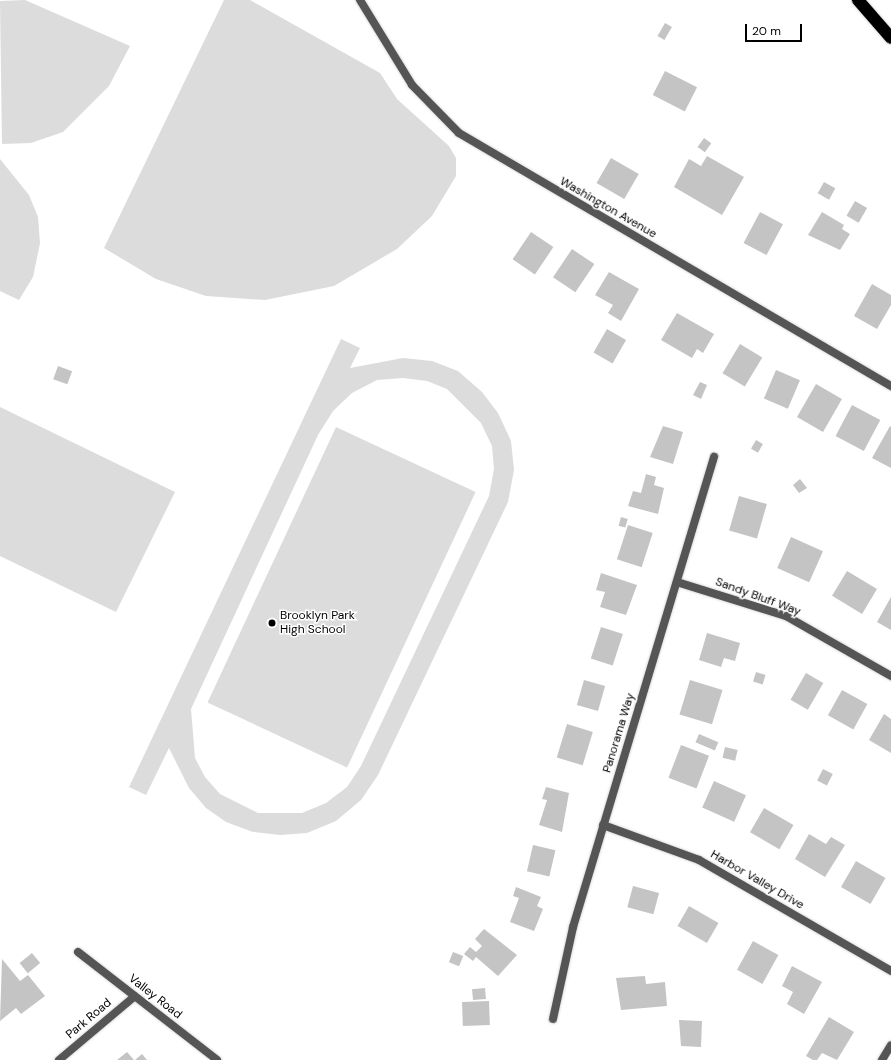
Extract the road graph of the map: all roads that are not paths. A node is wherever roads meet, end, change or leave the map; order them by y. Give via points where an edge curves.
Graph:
1 (360, 0) edge
2 (858, 0) edge
3 (891, 38) edge
4 (891, 386) edge
5 (714, 457) dead end
6 (677, 582) junction
7 (891, 676) edge
8 (603, 825) junction
9 (78, 952) dead end
10 (891, 971) edge
11 (135, 996) junction
12 (553, 1019) dead end
13 (891, 1045) edge
14 (58, 1060) edge
15 (217, 1060) edge
16 (882, 1060) edge

1 - 4 street, Washington Avenue via 412,86 459,133
2 - 3 highway
5 - 6 street, Panorama Way
6 - 7 street, Sandy Bluff Way via 786,616
6 - 8 street, Panorama Way
8 - 10 street, Harbor Valley Drive via 699,860
8 - 12 street, Panorama Way via 573,927
9 - 11 street, Valley Road
11 - 14 street, Park Road
11 - 15 street, Valley Road
13 - 16 street

